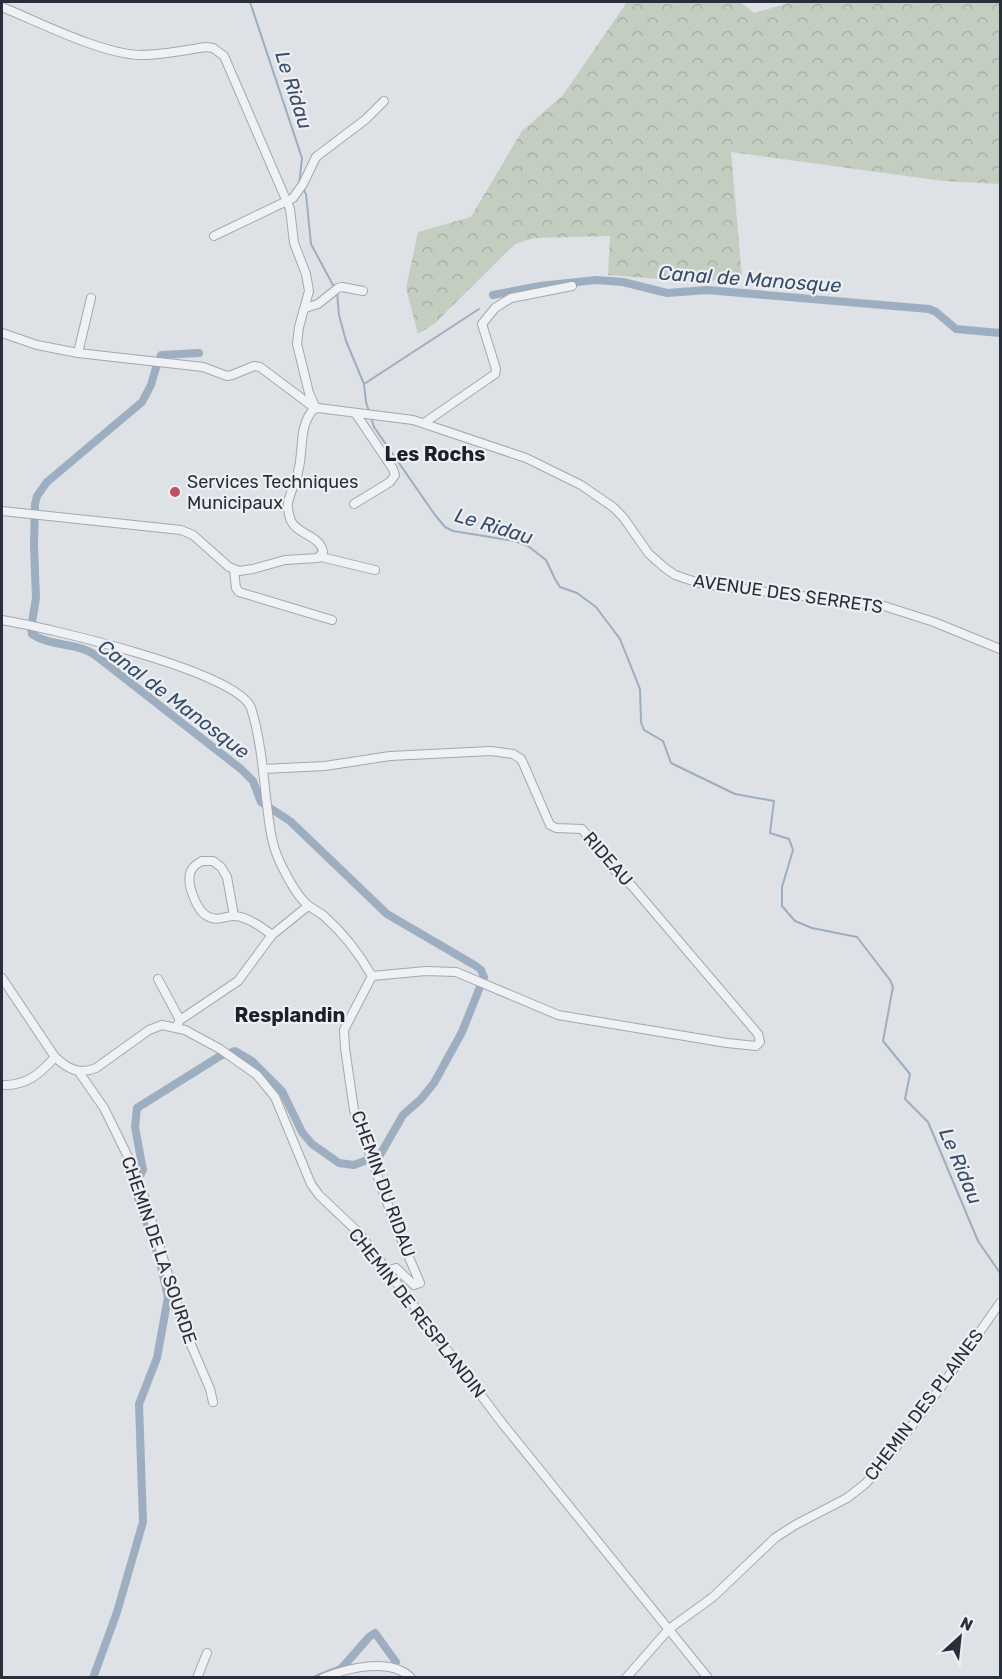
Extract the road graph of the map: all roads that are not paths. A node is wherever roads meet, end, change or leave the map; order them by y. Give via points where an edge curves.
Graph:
1 (2, 7) edge
2 (384, 101) dead end
3 (288, 202) junction
4 (214, 236) dead end
5 (572, 286) dead end
6 (363, 291) dead end
7 (91, 298) dead end
8 (305, 308) junction
9 (2, 333) edge
10 (78, 353) junction
11 (314, 407) junction
12 (365, 415) junction
13 (424, 423) junction
14 (354, 504) dead end
15 (2, 511) edge
16 (321, 557) junction
17 (234, 570) junction
18 (375, 570) dead end
19 (2, 620) edge
20 (332, 620) dead end
21 (1000, 650) edge
22 (263, 769) junction
23 (308, 906) junction
24 (234, 916) junction
25 (272, 935) junction
26 (372, 976) junction
27 (2, 978) edge
28 (158, 980) dead end
29 (178, 1024) junction
30 (55, 1057) junction
31 (79, 1072) junction
32 (2, 1084) edge
33 (387, 1270) junction
34 (1000, 1303) edge
35 (213, 1402) dead end
36 (669, 1629) junction
37 (207, 1653) dead end
38 (197, 1677) edge
39 (323, 1677) edge
40 (411, 1677) edge
41 (626, 1677) edge
42 (708, 1677) edge

1 - 3 street via 99,46 130,54 206,47 220,52
2 - 3 street via 316,156
3 - 4 street
3 - 8 street via 294,243 308,282
5 - 13 street via 511,298 495,308 482,324 495,374
6 - 8 street via 335,289 318,304
7 - 10 street
8 - 11 street via 297,344
9 - 10 street
10 - 11 street via 203,367 229,376 260,367
11 - 12 street, AVENUE DES SERRETS
11 - 16 street via 306,419 300,466 288,512 297,528 322,546
12 - 13 street, AVENUE DES SERRETS
12 - 14 street via 394,475 390,482
13 - 21 street, AVENUE DES SERRETS via 526,458 581,485 613,507 649,554 675,575 695,582 884,606
15 - 17 street via 181,530 202,542
16 - 17 street
16 - 18 street
17 - 20 street via 239,592
19 - 22 street via 126,650 235,691 250,705
22 - 23 street via 278,857
22 - 26 street, RIDEAU via 325,766 390,756 498,751 517,756 550,825 582,829 760,1039 758,1045 750,1046 551,1013 460,973
23 - 25 street
23 - 26 street via 334,925
24 - 24 street via 212,918 200,909 189,876 202,861 213,861 224,870
24 - 25 street
25 - 29 street via 238,981
26 - 33 street, CHEMIN DU RIDAU via 347,1022 344,1036 354,1110 420,1283 414,1285 396,1268
27 - 30 street
28 - 29 street
29 - 31 street via 152,1028 96,1068
29 - 33 street, CHEMIN DE RESPLANDIN via 257,1075 275,1097 310,1184 359,1233
30 - 31 street
30 - 32 street via 34,1077 18,1084
31 - 35 street, CHEMIN DE LA SOURDE via 111,1120 136,1176 186,1333
33 - 36 street, CHEMIN DE RESPLANDIN via 502,1423
34 - 36 street, CHEMIN DES PLAINES via 865,1484 775,1538 713,1597
36 - 41 street, CHEMIN DES PLAINES
36 - 42 street, CHEMIN DE RESPLANDIN
37 - 38 street
39 - 40 street via 345,1669 376,1667 402,1670

